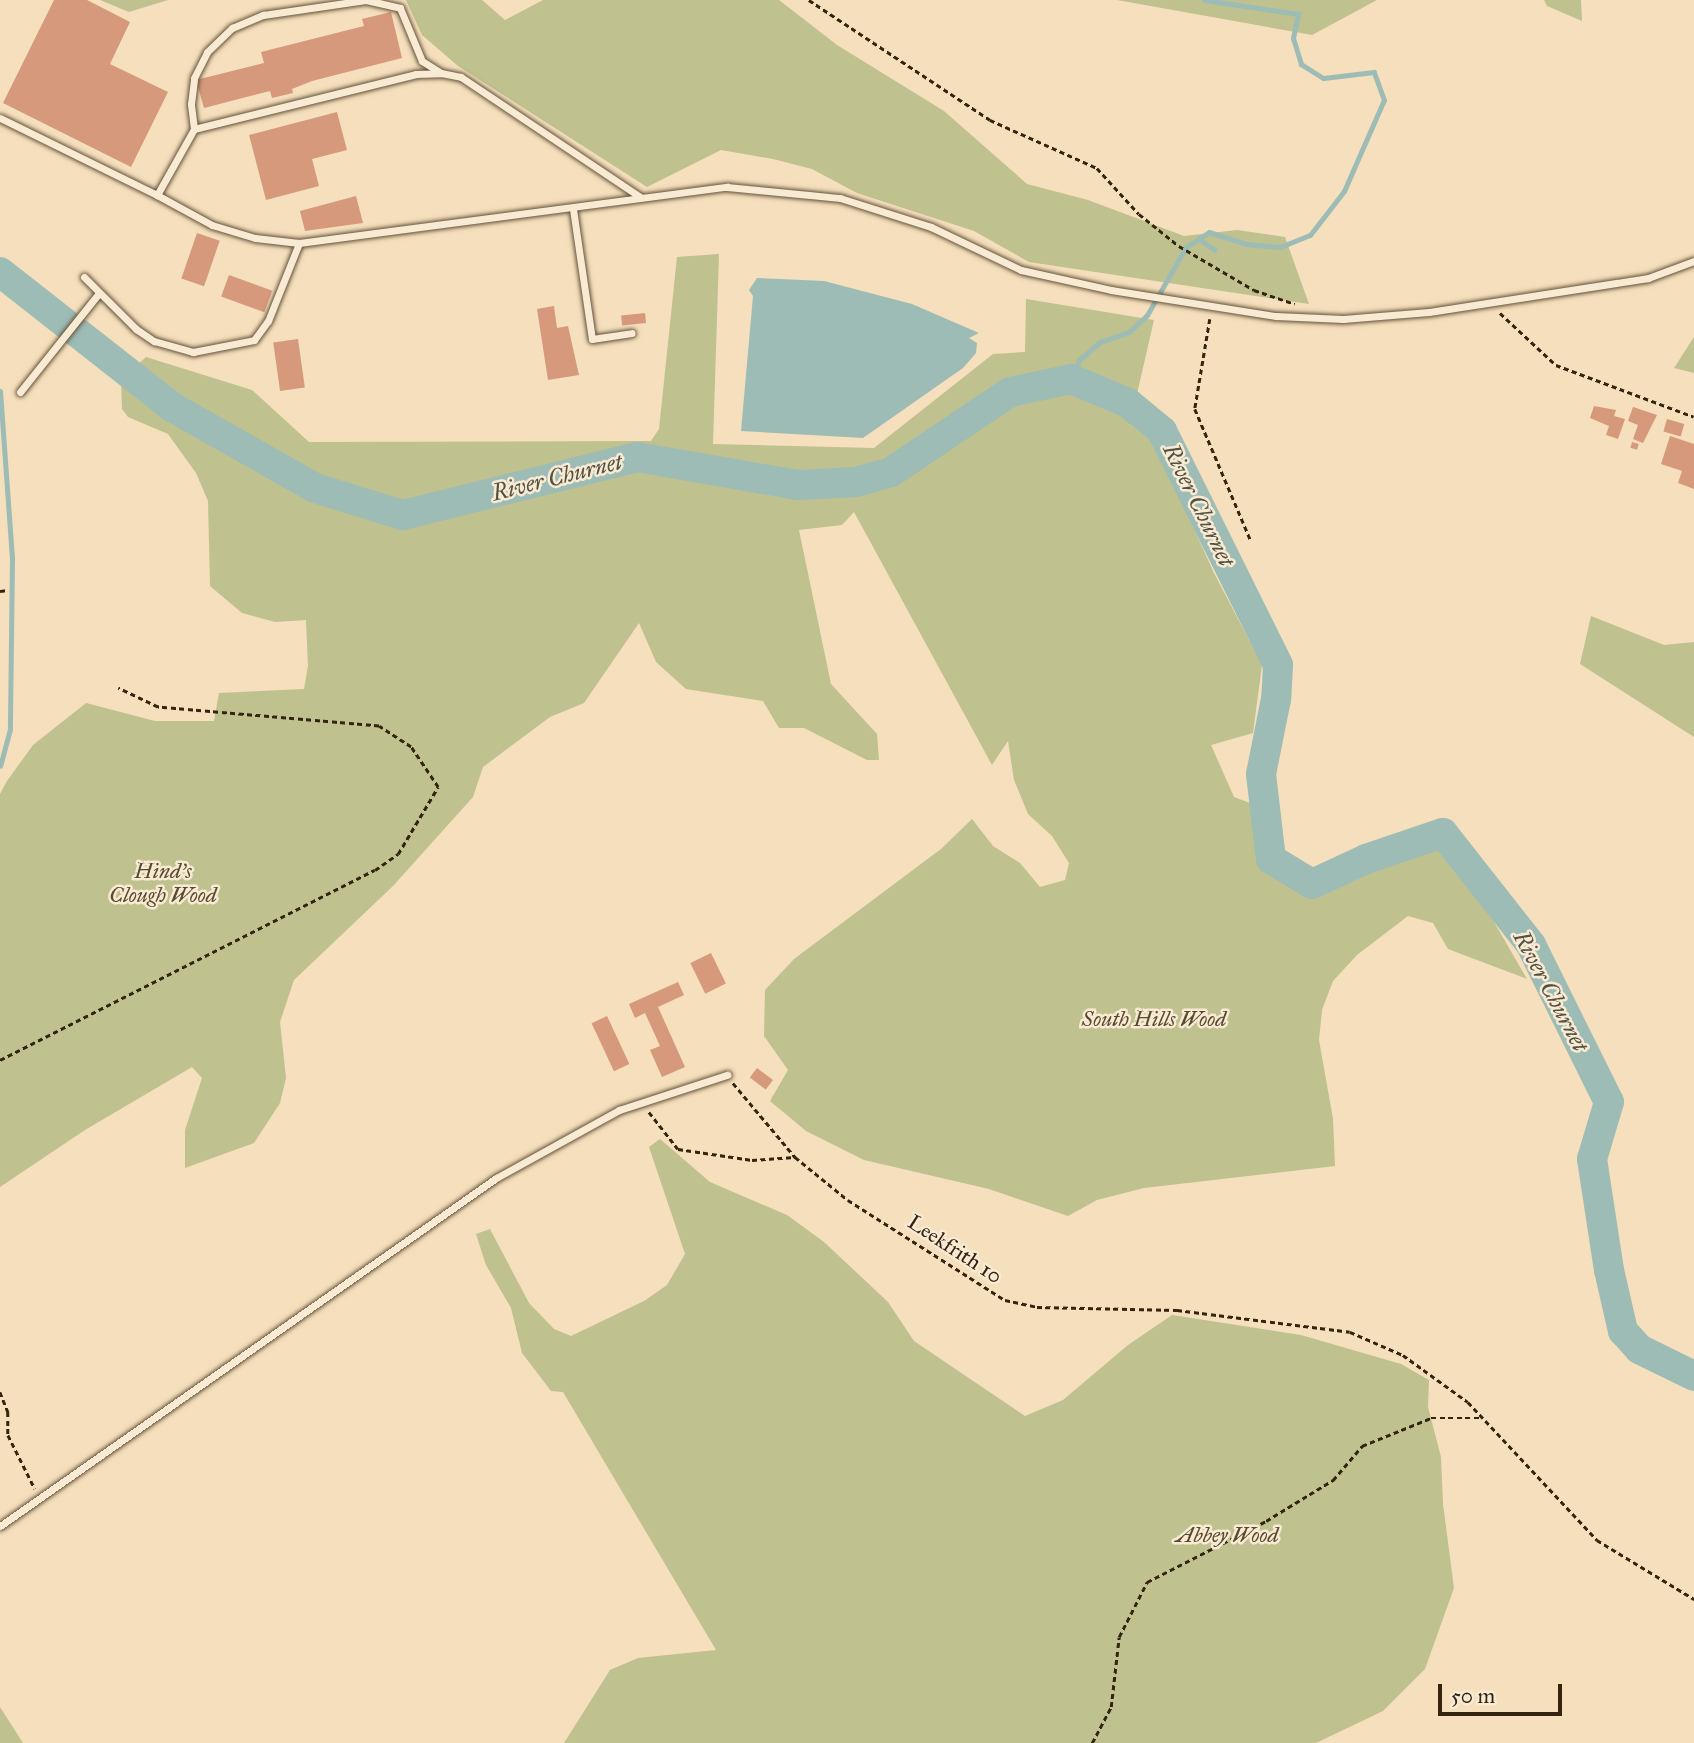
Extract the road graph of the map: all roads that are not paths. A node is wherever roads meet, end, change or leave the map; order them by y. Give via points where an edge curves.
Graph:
1 (441, 73) junction
2 (0, 118) edge
3 (194, 129) junction
4 (157, 195) junction
5 (640, 197) junction
6 (573, 209) junction
7 (299, 243) junction
8 (1694, 261) edge
9 (84, 277) dead end
10 (99, 293) junction
11 (632, 333) dead end
12 (20, 392) dead end
13 (727, 1075) road end
14 (0, 1526) edge

1 - 3 lane via 416,74
1 - 3 lane via 422,61 400,8 366,0 340,1 263,15 232,28 207,51 194,78
1 - 5 lane via 461,77
2 - 4 lane
3 - 4 lane
4 - 7 lane via 212,225 255,238
5 - 6 lane
5 - 8 lane via 727,187 840,198 931,227 1021,270 1111,290 1315,318 1429,312 1648,278
6 - 7 lane
6 - 11 lane via 592,339
7 - 10 lane via 268,321 254,340 227,347 193,352 154,341
9 - 10 lane
10 - 12 lane
13 - 14 lane via 643,1106 619,1110 496,1178

